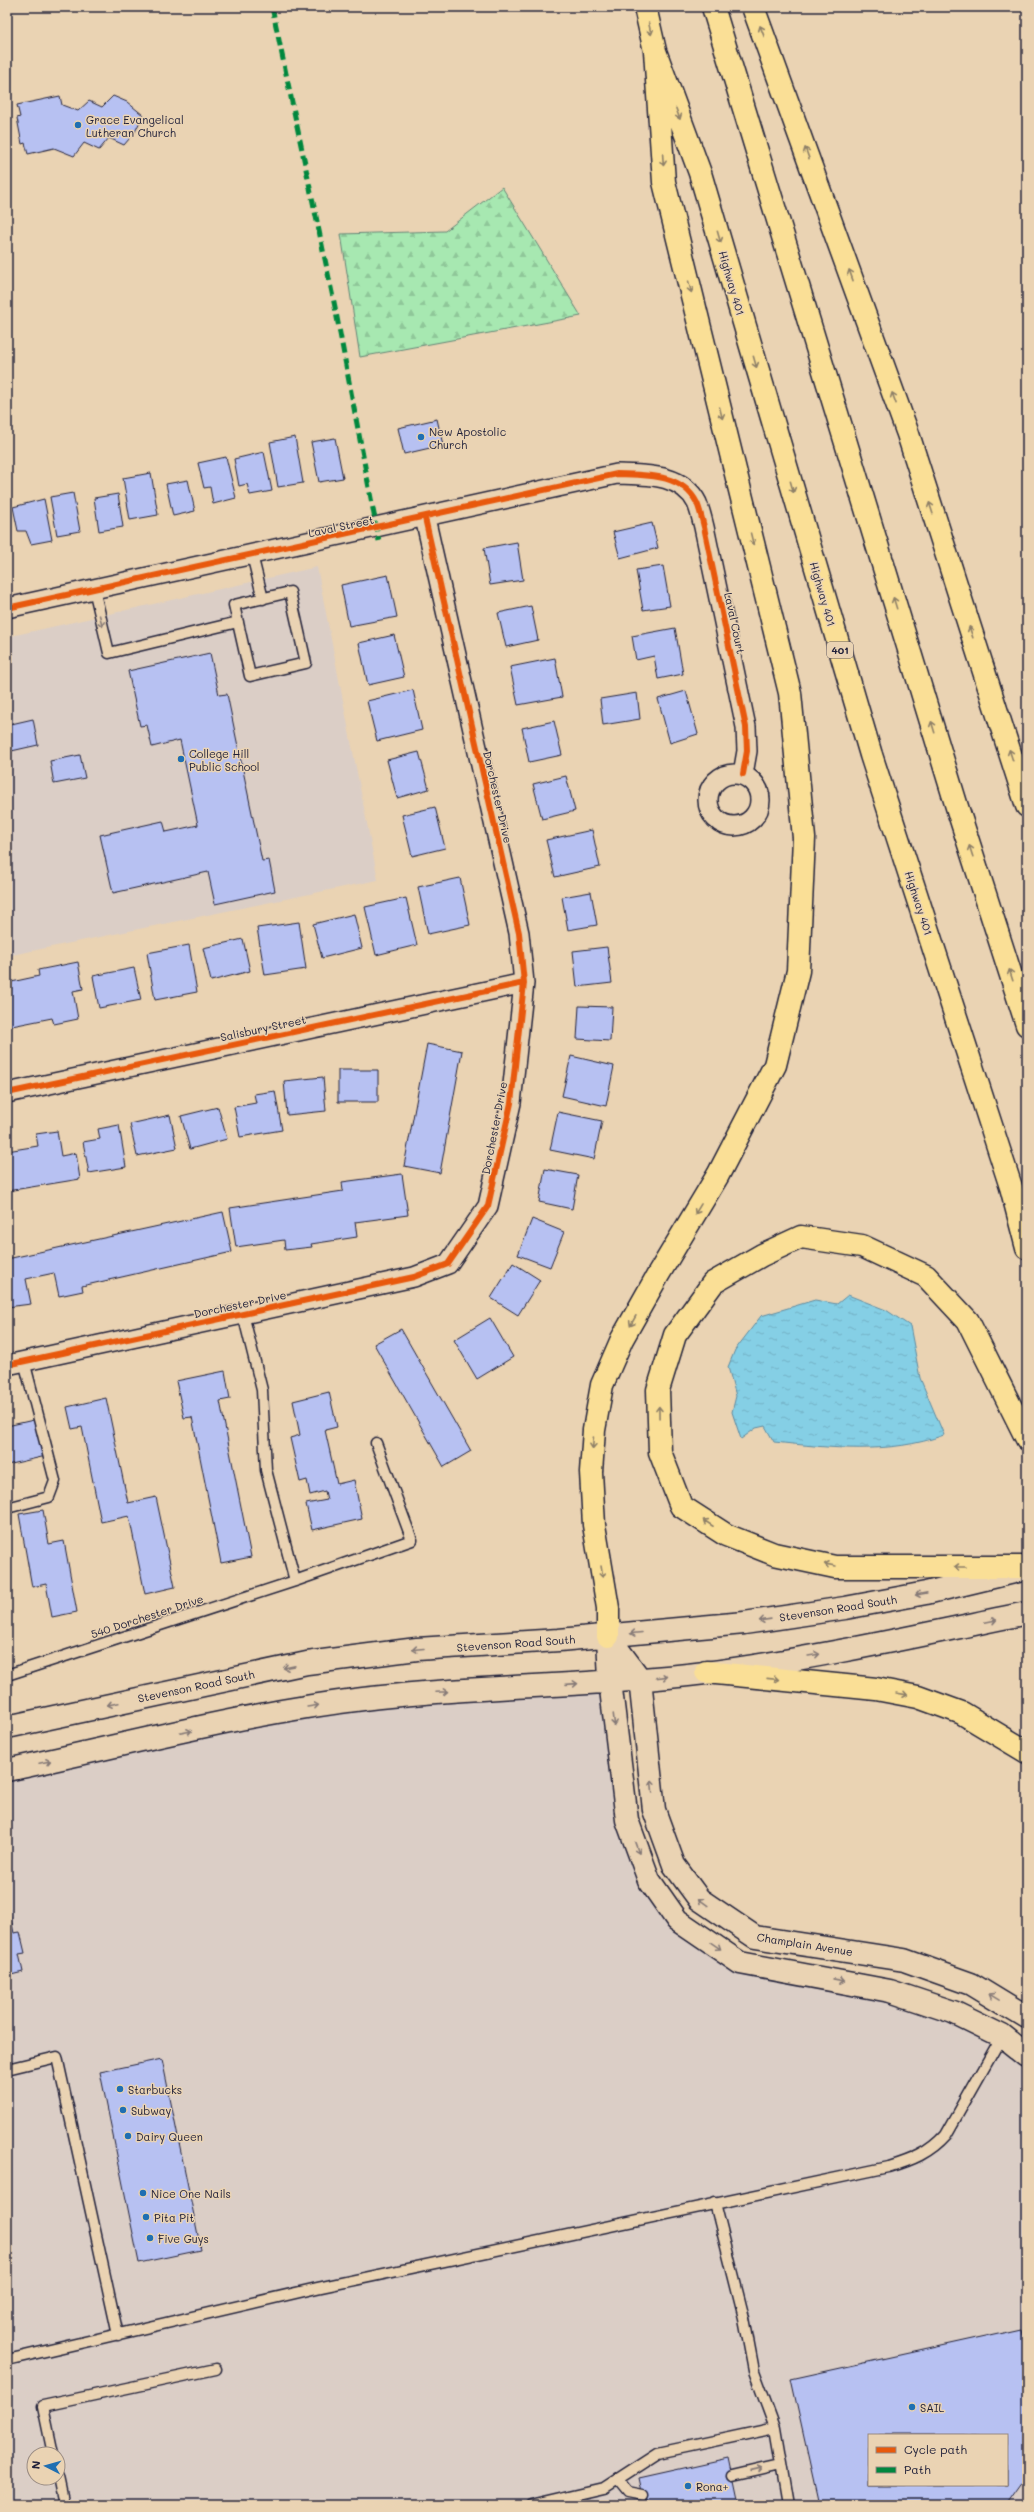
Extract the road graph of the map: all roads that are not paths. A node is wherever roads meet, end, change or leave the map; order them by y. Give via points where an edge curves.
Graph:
1 (645, 7) edge
2 (713, 7) edge
3 (753, 7) edge
4 (655, 51) junction
5 (679, 484) joint
6 (425, 518) junction
7 (252, 555) junction
8 (94, 589) junction
9 (263, 599) junction
10 (7, 608) edge
11 (238, 622) junction
12 (743, 774) dead end
13 (1027, 806) edge
14 (524, 983) junction
15 (1027, 1025) edge
16 (7, 1093) edge
17 (1027, 1248) edge
18 (243, 1314) junction
19 (16, 1363) edge
20 (1027, 1439) edge
21 (376, 1443) dead end
22 (7, 1508) edge
23 (1027, 1568) edge
24 (295, 1581) junction
25 (1027, 1613) edge
26 (608, 1636) junction
27 (706, 1672) junction
28 (7, 1675) edge
29 (640, 1679) junction
30 (610, 1682) junction
31 (7, 1727) edge
32 (1027, 1752) edge
33 (7, 1770) edge
34 (1027, 2018) edge
35 (1002, 2036) junction
36 (1027, 2056) edge
37 (7, 2069) edge
38 (715, 2203) junction
39 (118, 2335) junction
40 (7, 2360) edge
41 (216, 2369) dead end
42 (774, 2428) junction
43 (51, 2446) edge
44 (781, 2465) junction
45 (733, 2476) dead end
46 (619, 2480) junction
47 (60, 2486) edge
48 (643, 2495) dead end
49 (64, 2505) edge
50 (531, 2505) edge
51 (788, 2505) edge

1 -> 4 highway, Highway 401 / 401
15 -> 2 highway via 957,807
13 -> 3 highway via 908,434
4 -> 17 highway, Highway 401 / 401 via 700,173 868,747 1008,1179
4 -> 26 highway via 664,182 790,693 804,838 798,971 775,1065 718,1175 622,1339 602,1385 594,1430 591,1472 594,1525 608,1608
5 - 6 street, Laval Street via 656,475 617,474
5 - 12 street, Laval Court via 696,502 704,527 746,727 747,751
6 - 7 street, Laval Street
6 - 14 street, Dorchester Drive via 519,933
7 - 8 street, Laval Street
7 - 9 lane
8 - 10 street, Laval Street
8 -> 11 lane via 109,653
9 - 11 lane via 234,606
9 - 11 lane via 290,592 306,664 250,676
14 - 16 street, Salisbury Street
14 - 18 street, Dorchester Drive via 511,1103 488,1206 448,1264 414,1277
18 - 19 street, Dorchester Drive
18 - 24 lane via 262,1390 266,1470
19 - 22 lane via 54,1481 49,1497
23 -> 20 highway via 835,1566 774,1554 726,1535 681,1506 660,1452 658,1390 675,1335 713,1283 762,1255 801,1237 862,1246 926,1276 968,1321
21 - 24 lane, 540 Dorchester Drive via 412,1540
23 -> 26 main road, Stevenson Road South via 926,1593 845,1608 744,1623
24 - 28 lane, 540 Dorchester Drive
27 -> 25 main road via 836,1651
26 - 29 main road
26 - 30 main road
26 -> 31 main road, Stevenson Road South via 418,1649 307,1663
29 -> 27 main road
27 -> 32 highway via 876,1689 918,1697 962,1713
29 - 30 main road
34 -> 29 main road, Champlain Avenue via 971,1984 904,1960 755,1937 699,1899 674,1865 654,1810
33 -> 30 main road via 322,1705 424,1693
30 -> 35 main road via 627,1820 649,1880 677,1920 740,1963 890,1990 953,2012
35 - 36 main road
35 - 38 lane via 954,2124 937,2146 927,2152 889,2167
37 - 39 lane via 57,2057
38 - 39 lane via 216,2310
38 - 42 lane via 744,2318 754,2371
39 - 40 lane
41 - 43 lane via 43,2406
42 - 44 lane
42 - 46 lane via 658,2453
45 -> 44 lane
44 - 51 lane
46 - 48 lane via 628,2492
46 - 50 lane via 604,2488
47 - 49 lane

